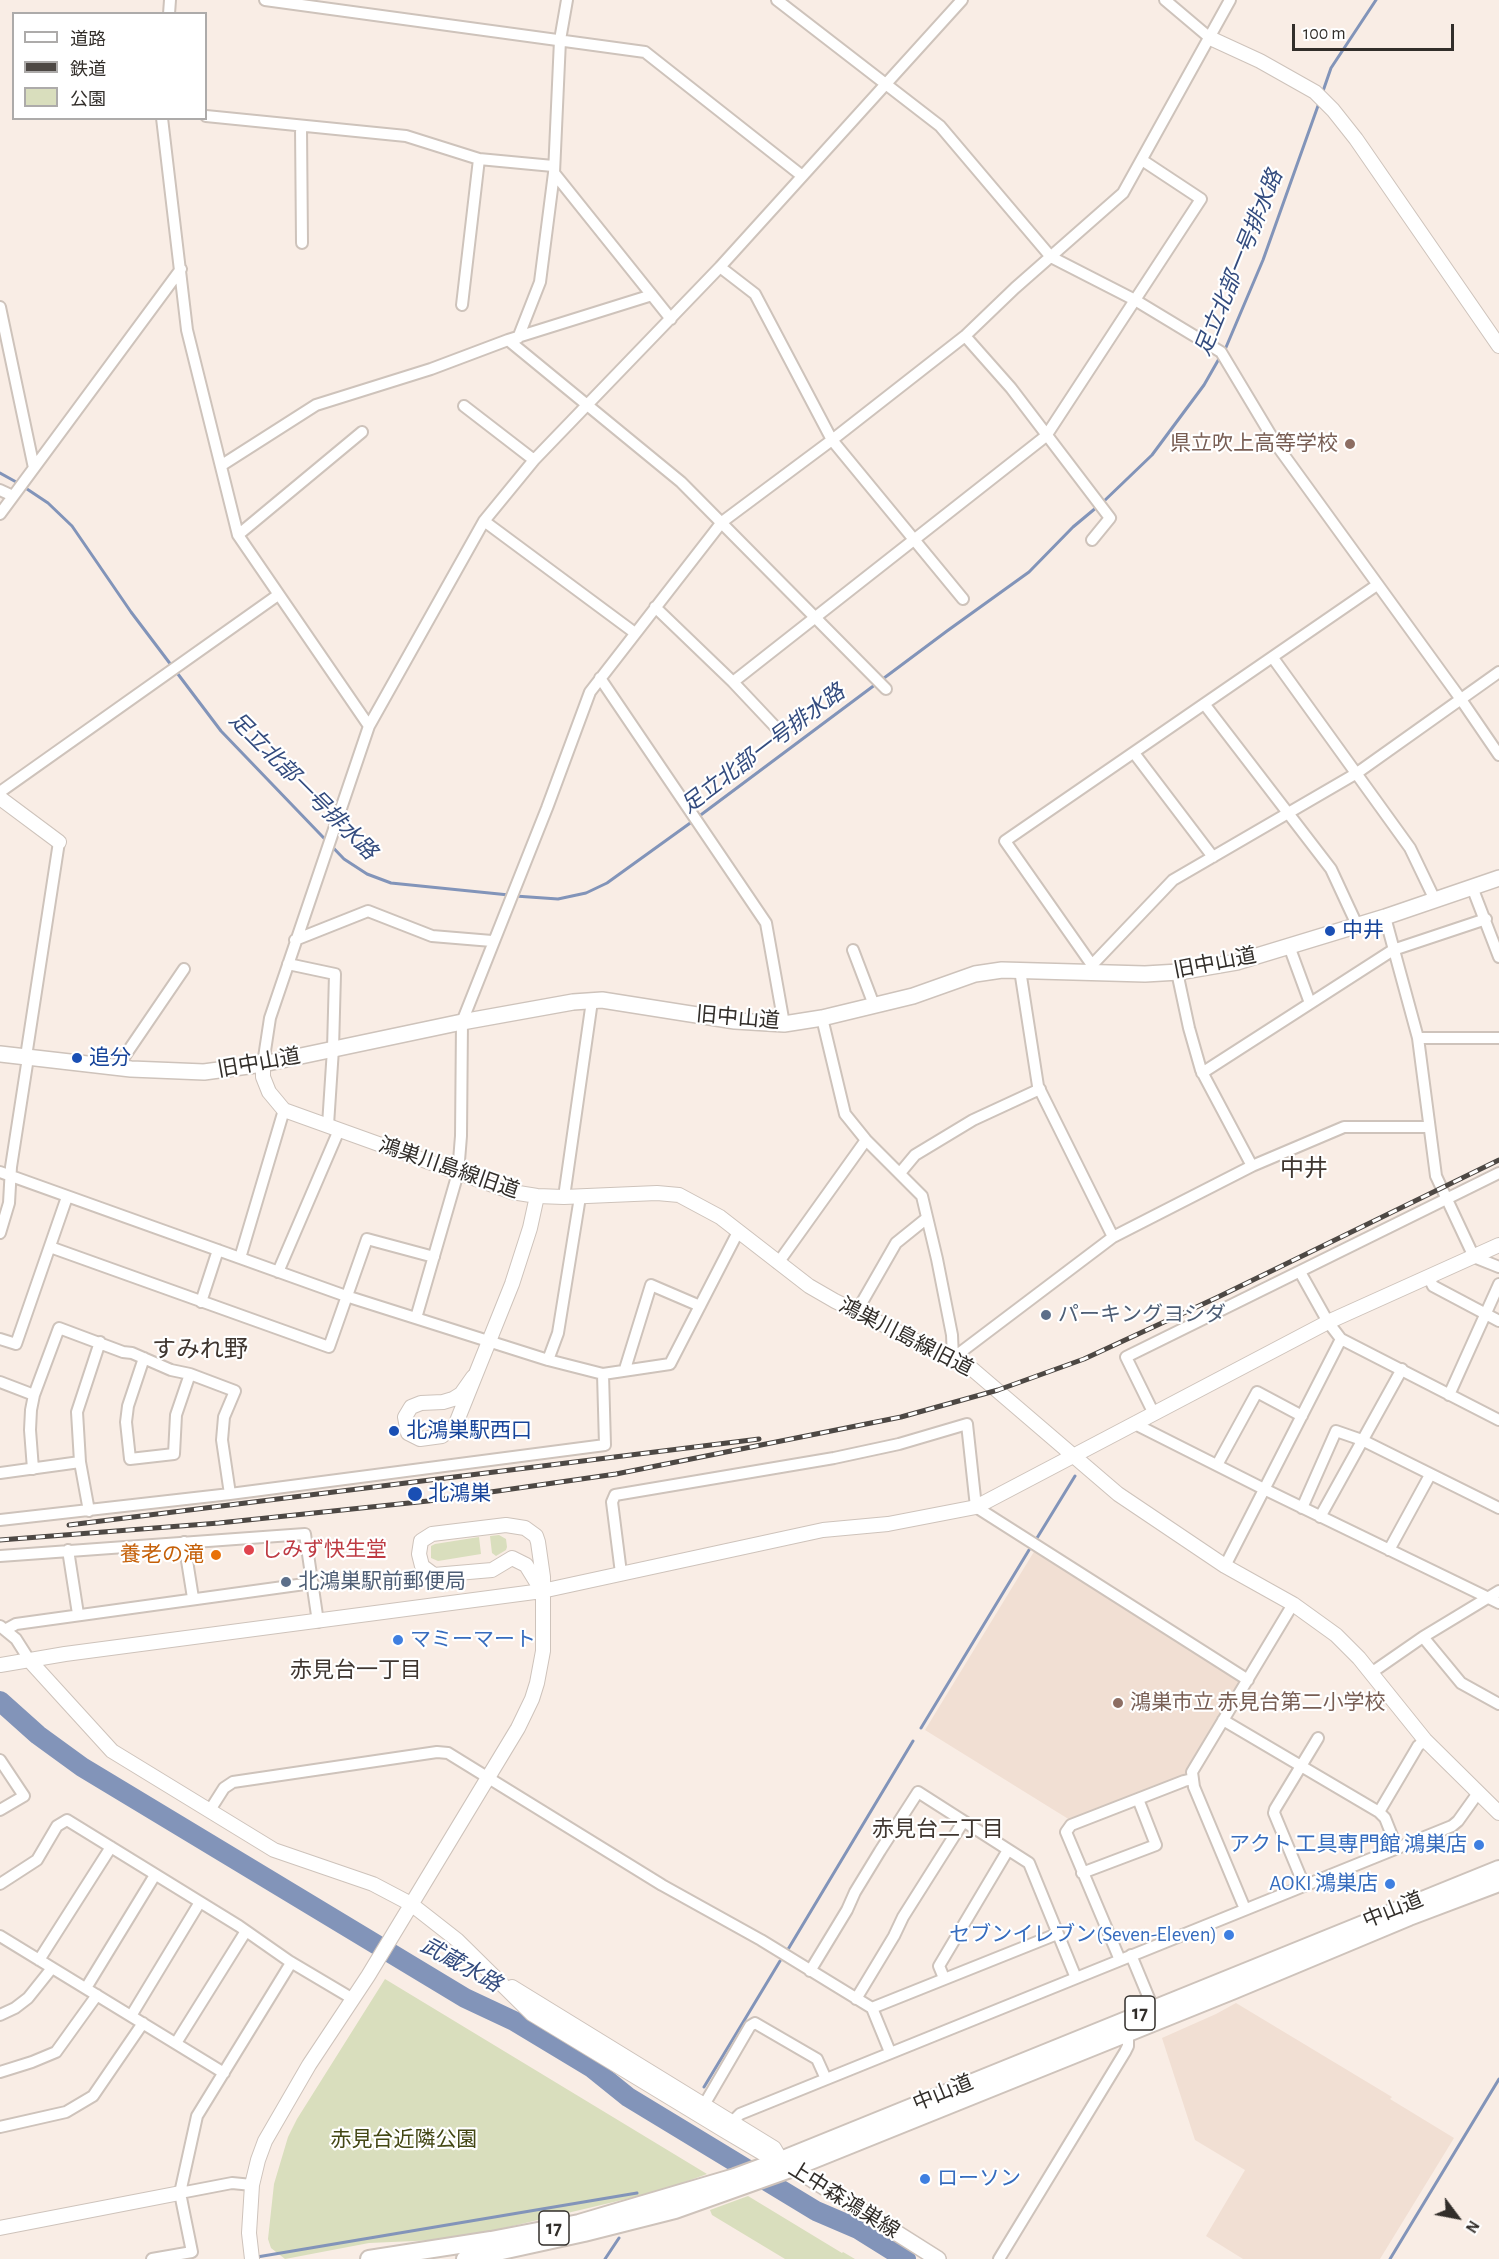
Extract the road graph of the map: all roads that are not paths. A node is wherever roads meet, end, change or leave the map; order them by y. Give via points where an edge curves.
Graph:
1 (265, 0) edge
2 (567, 0) edge
3 (777, 0) edge
4 (962, 0) edge
5 (1165, 0) edge
6 (1230, 0) edge
7 (1210, 38) junction
8 (560, 40) junction
9 (886, 84) junction
10 (207, 116) edge
11 (162, 120) edge
12 (301, 127) junction
13 (479, 159) junction
14 (1142, 160) junction
15 (553, 169) junction
16 (801, 175) junction
17 (302, 243) dead end
18 (1051, 257) junction
19 (720, 267) junction
20 (181, 269) junction
21 (652, 295) junction
22 (1135, 300) junction
23 (462, 305) dead end
24 (0, 307) edge
25 (671, 319) junction
26 (965, 336) junction
27 (513, 339) junction
28 (1499, 346) edge
29 (587, 405) junction
30 (464, 406) dead end
31 (362, 432) dead end
32 (1046, 436) junction
33 (832, 440) junction
34 (534, 460) junction
35 (222, 465) junction
36 (34, 468) junction
37 (0, 490) edge
38 (15, 493) junction
39 (0, 514) edge
40 (484, 521) junction
41 (722, 522) junction
42 (238, 536) junction
43 (913, 539) junction
44 (1092, 540) dead end
45 (1377, 585) junction
46 (278, 595) junction
47 (963, 599) dead end
48 (655, 607) junction
49 (815, 616) junction
50 (635, 633) junction
51 (1273, 658) junction
52 (1499, 672) edge
53 (600, 678) junction
54 (733, 682) junction
55 (885, 688) dead end
56 (1460, 699) junction
57 (1205, 705) junction
58 (369, 726) junction
59 (783, 735) dead end
60 (1134, 753) junction
61 (1499, 755) edge
62 (1357, 773) junction
63 (0, 792) edge
64 (0, 798) edge
65 (1289, 812) junction
66 (59, 842) joint
67 (1213, 857) junction
68 (1499, 878) edge
69 (1472, 887) junction
70 (1435, 900) junction
71 (1384, 916) junction
72 (1486, 919) junction
73 (1357, 925) junction
74 (295, 940) junction
75 (492, 941) junction
76 (1289, 946) junction
77 (853, 950) dead end
78 (1393, 950) junction
79 (1499, 957) edge
80 (288, 964) junction
81 (1092, 968) junction
82 (184, 969) dead end
83 (1020, 970) junction
84 (1177, 972) junction
85 (592, 1001) junction
86 (1310, 1003) junction
87 (874, 1005) junction
88 (822, 1018) junction
89 (462, 1022) junction
90 (784, 1024) junction
91 (1418, 1038) junction
92 (1499, 1038) edge
93 (333, 1049) junction
94 (0, 1054) edge
95 (26, 1057) junction
96 (263, 1064) junction
97 (119, 1068) junction
98 (1202, 1073) junction
99 (1040, 1089) junction
100 (284, 1110) junction
101 (334, 1127) junction
102 (1429, 1127) junction
103 (866, 1140) junction
104 (1252, 1166) junction
105 (458, 1173) junction
106 (900, 1173) junction
107 (1499, 1173) edge
108 (5, 1174) edge
109 (537, 1196) junction
110 (67, 1197) junction
111 (564, 1197) junction
112 (580, 1197) junction
113 (1446, 1199) junction
114 (927, 1218) junction
115 (738, 1232) junction
116 (0, 1233) edge
117 (1113, 1237) junction
118 (1499, 1245) edge
119 (50, 1247) junction
120 (218, 1250) junction
121 (434, 1257) junction
122 (1474, 1257) junction
123 (240, 1258) junction
124 (778, 1263) junction
125 (1499, 1267) edge
126 (278, 1272) junction
127 (1300, 1272) junction
128 (1429, 1278) junction
129 (1499, 1284) edge
130 (346, 1296) junction
131 (201, 1302) junction
132 (700, 1306) junction
133 (856, 1311) junction
134 (1486, 1314) junction
135 (416, 1318) junction
136 (1499, 1321) edge
137 (1328, 1322) junction
138 (0, 1339) edge
139 (1341, 1339) junction
140 (488, 1341) junction
141 (100, 1342) junction
142 (144, 1358) junction
143 (953, 1358) junction
144 (548, 1360) junction
145 (1402, 1369) junction
146 (625, 1370) junction
147 (190, 1374) junction
148 (603, 1374) junction
149 (473, 1377) junction
150 (0, 1382) edge
151 (34, 1395) junction
152 (1449, 1395) junction
153 (1154, 1414) junction
154 (1302, 1416) junction
155 (1499, 1419) edge
156 (1136, 1424) junction
157 (1362, 1440) junction
158 (1074, 1456) junction
159 (80, 1462) junction
160 (1217, 1465) junction
161 (33, 1469) junction
162 (0, 1473) edge
163 (1430, 1475) junction
164 (1264, 1489) junction
165 (230, 1494) junction
166 (976, 1507) junction
167 (1302, 1508) junction
168 (1499, 1508) edge
169 (89, 1511) junction
170 (1320, 1517) junction
171 (0, 1520) edge
172 (184, 1542) junction
173 (68, 1550) junction
174 (1389, 1550) junction
175 (0, 1556) edge
176 (1225, 1566) junction
177 (621, 1573) junction
178 (312, 1583) junction
179 (542, 1590) junction
180 (1499, 1591) edge
181 (193, 1598) junction
182 (1488, 1598) junction
183 (1499, 1603) edge
184 (1293, 1604) junction
185 (78, 1614) junction
186 (318, 1622) junction
187 (2, 1628) edge
188 (1423, 1637) junction
189 (27, 1661) junction
190 (0, 1665) edge
191 (1371, 1673) junction
192 (1248, 1680) junction
193 (1499, 1704) edge
194 (1222, 1720) junction
195 (1318, 1738) dead end
196 (1425, 1740) junction
197 (0, 1760) edge
198 (1301, 1767) junction
199 (487, 1778) junction
200 (1192, 1779) junction
201 (1478, 1793) junction
202 (1138, 1799) junction
203 (0, 1810) edge
204 (210, 1810) junction
205 (1379, 1812) junction
206 (1499, 1813) edge
207 (963, 1822) junction
208 (111, 1847) junction
209 (1397, 1848) junction
210 (1008, 1850) junction
211 (1499, 1869) edge
212 (1082, 1873) junction
213 (156, 1875) junction
214 (1499, 1883) edge
215 (0, 1884) edge
216 (1304, 1885) junction
217 (200, 1902) junction
218 (408, 1909) junction
219 (1245, 1909) junction
220 (246, 1931) junction
221 (1057, 1934) junction
222 (2, 1942) edge
223 (1131, 1955) junction
224 (39, 1960) junction
225 (1120, 1960) junction
226 (291, 1963) junction
227 (52, 1968) junction
228 (810, 1971) junction
229 (944, 1978) junction
230 (1076, 1978) junction
231 (500, 1980) junction
232 (86, 1988) junction
233 (97, 1995) junction
234 (353, 1999) junction
235 (856, 1999) junction
236 (872, 2008) junction
237 (1153, 2008) junction
238 (0, 2015) edge
239 (131, 2016) junction
240 (143, 2023) junction
241 (1128, 2033) junction
242 (176, 2043) junction
243 (890, 2052) junction
244 (0, 2072) edge
245 (224, 2073) junction
246 (826, 2079) junction
247 (704, 2105) junction
248 (728, 2126) junction
249 (0, 2127) edge
250 (780, 2167) junction
251 (741, 2181) junction
252 (252, 2185) junction
253 (180, 2193) junction
254 (0, 2228) edge
255 (152, 2259) edge
256 (252, 2259) edge
257 (369, 2259) edge
258 (465, 2259) edge
259 (938, 2259) edge
260 (999, 2259) edge

1 - 8 street
2 - 8 street
3 - 9 street
4 - 9 street
5 - 7 street
6 - 7 street
7 - 14 street
7 - 28 street via 1315,92 1333,111
8 - 15 street
8 - 16 street via 645,52
9 - 16 street
9 - 18 street via 946,133
10 - 12 street
11 - 20 street
12 - 13 street via 406,136
12 - 17 street
13 - 15 street
13 - 23 street
14 - 18 street via 1123,193
14 - 22 street via 1201,199
15 - 21 street
15 - 27 street via 540,282
16 - 19 street
18 - 22 street
18 - 26 street
19 - 25 street
19 - 33 street via 755,294
20 - 35 street via 187,330
20 - 36 street
21 - 25 street
21 - 27 street
22 - 32 street
22 - 45 street via 1221,352 1278,447
24 - 36 street
25 - 29 street
26 - 32 street via 1011,388
26 - 33 street
27 - 29 street
27 - 35 street via 316,405
29 - 34 street
29 - 41 street via 681,482
30 - 34 street
31 - 42 street
32 - 43 street
32 - 44 street via 1110,518
33 - 41 street
33 - 43 street
34 - 40 street
35 - 42 street
36 - 38 street
37 - 38 street
38 - 39 street
40 - 50 street
40 - 58 street
41 - 48 street
41 - 49 street
42 - 46 street
43 - 47 street
43 - 49 street
45 - 51 street
45 - 56 street
46 - 58 street
46 - 63 street
48 - 50 street
48 - 54 street
49 - 54 street
49 - 55 street
50 - 53 street
51 - 57 street
51 - 62 street
52 - 56 street
53 - 75 street via 590,692
53 - 90 street via 766,923
54 - 59 street
56 - 61 street
56 - 62 street
57 - 60 street
57 - 65 street
58 - 74 street
60 - 67 street
60 - 81 street via 1005,841
62 - 65 street
62 - 70 street via 1410,848
64 - 66 street
65 - 67 street
65 - 73 street via 1331,869
66 - 95 street
67 - 81 street via 1173,880
68 - 69 main road, 旧中山道
69 - 70 main road, 旧中山道
69 - 72 street
70 - 71 main road, 旧中山道
71 - 73 main road, 旧中山道
71 - 78 street
72 - 78 street
72 - 79 street
73 - 76 main road, 旧中山道
74 - 75 street via 368,911 432,936
74 - 80 street
75 - 89 street
76 - 84 main road, 旧中山道 via 1237,962
76 - 86 street
77 - 87 street
78 - 86 street
78 - 91 street
80 - 93 street via 335,974
80 - 96 street via 270,1018
81 - 83 main road, 旧中山道
81 - 84 main road, 旧中山道 via 1145,974
82 - 97 street
83 - 87 main road, 旧中山道 via 975,974
83 - 99 street
84 - 98 street
85 - 89 main road, 旧中山道
85 - 90 main road, 旧中山道
85 - 111 street
86 - 98 street
87 - 88 main road, 旧中山道
88 - 90 main road, 旧中山道
88 - 103 street via 845,1114
89 - 93 main road, 旧中山道
89 - 105 street
91 - 92 street
91 - 102 street
93 - 96 main road, 旧中山道
93 - 101 street
94 - 95 main road, 旧中山道
95 - 97 main road, 旧中山道
95 - 108 street
96 - 97 main road, 旧中山道 via 204,1072
96 - 100 street via 269,1092
98 - 104 street
99 - 106 street via 973,1120 915,1155
99 - 117 street
100 - 101 street, 鴻巣川島線旧道
100 - 123 street
101 - 105 street, 鴻巣川島線旧道
101 - 126 street
102 - 104 street via 1344,1127
102 - 113 street via 1436,1176
103 - 106 street
103 - 124 street
104 - 117 street
105 - 109 street, 鴻巣川島線旧道 via 512,1192
105 - 121 street
106 - 114 street via 922,1196
107 - 113 street
108 - 110 street
108 - 116 street via 8,1212
109 - 111 street, 鴻巣川島線旧道
109 - 140 street via 522,1257
110 - 119 street
110 - 120 street
111 - 112 street, 鴻巣川島線旧道
112 - 115 street, 鴻巣川島線旧道 via 679,1195 720,1217
112 - 144 street via 558,1333
113 - 122 street
113 - 127 street
114 - 133 street via 896,1243
114 - 143 street via 952,1335
115 - 124 street, 鴻巣川島線旧道
115 - 132 street
117 - 143 street
118 - 122 street
119 - 131 street
119 - 138 street via 16,1344
120 - 123 street
120 - 131 street
121 - 130 street via 367,1239
121 - 135 street
122 - 125 street
122 - 128 street
123 - 126 street
124 - 133 street, 鴻巣川島線旧道 via 809,1286
126 - 130 street
127 - 137 street
127 - 153 street via 1126,1357
128 - 134 street via 1432,1286
128 - 137 street
129 - 134 street
130 - 131 street via 329,1347
130 - 135 street
132 - 146 street via 670,1364
132 - 146 street via 651,1285
133 - 143 street, 鴻巣川島線旧道
134 - 136 street
134 - 152 street
135 - 140 street
137 - 139 street
137 - 153 street
139 - 145 street
139 - 154 street
140 - 144 street
140 - 149 street
141 - 142 street
141 - 151 street via 59,1328
141 - 159 street via 78,1405
142 - 147 street
142 - 147 street via 128,1406 130,1460 174,1454 176,1414
143 - 158 street, 鴻巣川島線旧道 via 985,1379
144 - 148 street
145 - 152 street
145 - 157 street
146 - 148 street
147 - 165 street via 235,1391 224,1417 222,1440
148 - 165 street via 605,1445
149 - 149 street via 453,1430 420,1439 408,1433 405,1417 411,1407 453,1399
150 - 151 street
151 - 161 street via 30,1430
152 - 155 street
153 - 156 street
154 - 160 street via 1257,1392
154 - 164 street
156 - 158 street
156 - 160 street
157 - 163 street
157 - 167 street via 1336,1431
157 - 170 street
158 - 166 street
158 - 176 street, 鴻巣川島線旧道 via 1118,1494
159 - 161 street
159 - 169 street
160 - 164 street
161 - 162 street
163 - 168 street
163 - 174 street
164 - 167 street
164 - 176 street
165 - 169 street
166 - 177 street via 888,1524 823,1530
166 - 177 street via 968,1424 834,1458 615,1495 612,1502
166 - 192 street
167 - 170 street
169 - 171 street
170 - 174 street
172 - 173 street
172 - 178 street via 305,1534
172 - 181 street
173 - 175 street
173 - 185 street
174 - 182 street
176 - 184 street, 鴻巣川島線旧道
177 - 179 street
178 - 181 street
178 - 186 street
179 - 179 street via 526,1565 512,1558 492,1570 434,1575 422,1566 421,1541 432,1534 506,1525 525,1528 538,1542
179 - 186 street
179 - 199 street via 543,1651 537,1683 525,1716
180 - 182 street
181 - 185 street
182 - 183 street
182 - 188 street
184 - 191 street, 鴻巣川島線旧道 via 1336,1635
184 - 192 street
185 - 187 street
186 - 189 street
187 - 189 street via 16,1639
188 - 191 street
188 - 193 street via 1461,1683
189 - 190 street
189 - 204 street via 112,1751
191 - 196 street, 鴻巣川島線旧道
192 - 194 street
194 - 198 street
194 - 200 street via 1192,1772
195 - 198 street
196 - 201 street, 鴻巣川島線旧道
196 - 205 street
197 - 203 street via 24,1796
198 - 205 street
198 - 216 street via 1274,1813
199 - 204 street via 448,1753 437,1752 233,1782 224,1788
199 - 218 street
199 - 228 street
200 - 202 street
200 - 219 street
201 - 206 street, 鴻巣川島線旧道
201 - 209 street via 1456,1824
202 - 212 street via 1071,1825 1066,1832
202 - 212 street via 1156,1845
204 - 218 street via 274,1850 373,1884
205 - 209 street via 1386,1818
207 - 210 street
207 - 228 street via 918,1792
207 - 235 street
208 - 213 street
208 - 215 street via 67,1820 57,1826 37,1860
208 - 224 street
209 - 216 street
210 - 221 street via 1029,1863
210 - 229 street via 939,1966
211 - 237 highway, 中山道 / 17
212 - 225 street
213 - 217 street
213 - 232 street
214 - 241 highway, 中山道 / 17
216 - 219 street
217 - 220 street
217 - 239 street
218 - 231 street via 439,1924
218 - 234 street
219 - 223 street
220 - 226 street
220 - 242 street
221 - 229 street
221 - 230 street
222 - 224 street
223 - 225 street
223 - 237 street
224 - 227 street
225 - 230 street
226 - 234 street
226 - 245 street
227 - 232 street
227 - 238 street via 28,1998
228 - 235 street
229 - 236 street
230 - 243 street
231 - 247 street
231 - 248 street via 532,2013
232 - 233 street
233 - 239 street
233 - 244 street via 56,2052
234 - 252 street via 265,2141
235 - 236 street
236 - 243 street
237 - 250 highway, 中山道 / 17
239 - 240 street
240 - 242 street
240 - 249 street via 93,2096 66,2112
241 - 250 highway, 中山道 / 17
241 - 260 street via 1125,2052
242 - 245 street
243 - 246 street
245 - 253 street via 197,2116
246 - 247 street via 817,2059 755,2023
246 - 248 street via 740,2114
247 - 248 street
248 - 250 street
250 - 251 highway, 中山道 / 17
250 - 259 main road, 上中森鴻巣線
251 - 257 highway, 中山道 / 17 via 579,2223
251 - 258 highway, 中山道 / 17 via 675,2210
252 - 253 street via 232,2183
252 - 256 street
253 - 254 street
253 - 255 street via 192,2252

